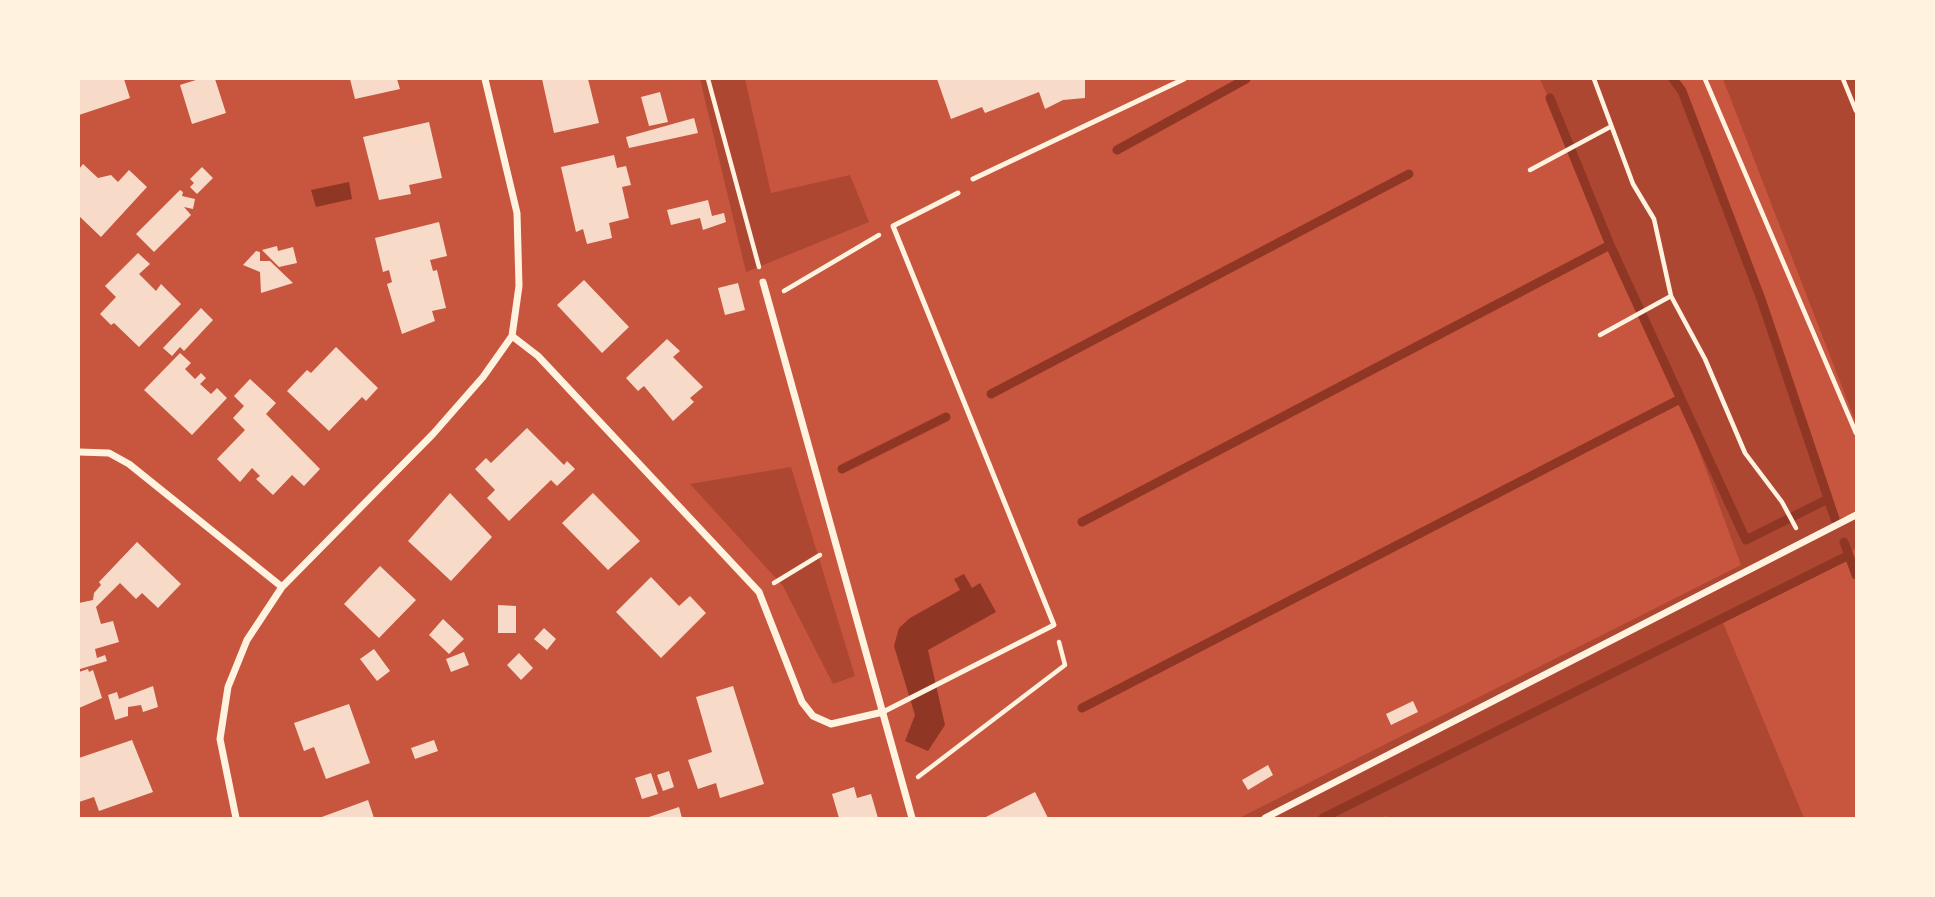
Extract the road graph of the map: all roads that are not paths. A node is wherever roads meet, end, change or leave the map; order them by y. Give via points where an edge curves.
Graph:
1 (485, 79) edge
2 (1184, 79) edge
3 (972, 179) dead end
4 (958, 193) dead end
5 (762, 282) road end
6 (512, 336) junction
7 (79, 452) edge
8 (1856, 515) edge
9 (282, 587) junction
10 (883, 712) junction
11 (236, 818) edge
12 (912, 818) edge
13 (1265, 818) edge

1 - 6 street via 517,213 519,286
2 - 3 lane
4 - 10 lane via 893,226 1054,625
5 - 10 street
6 - 9 street via 433,434
6 - 10 street via 538,356 759,592 802,702 813,716 831,724
7 - 9 street via 109,453 129,464
8 - 13 street
9 - 11 street via 247,640 228,687 220,739
10 - 12 street

